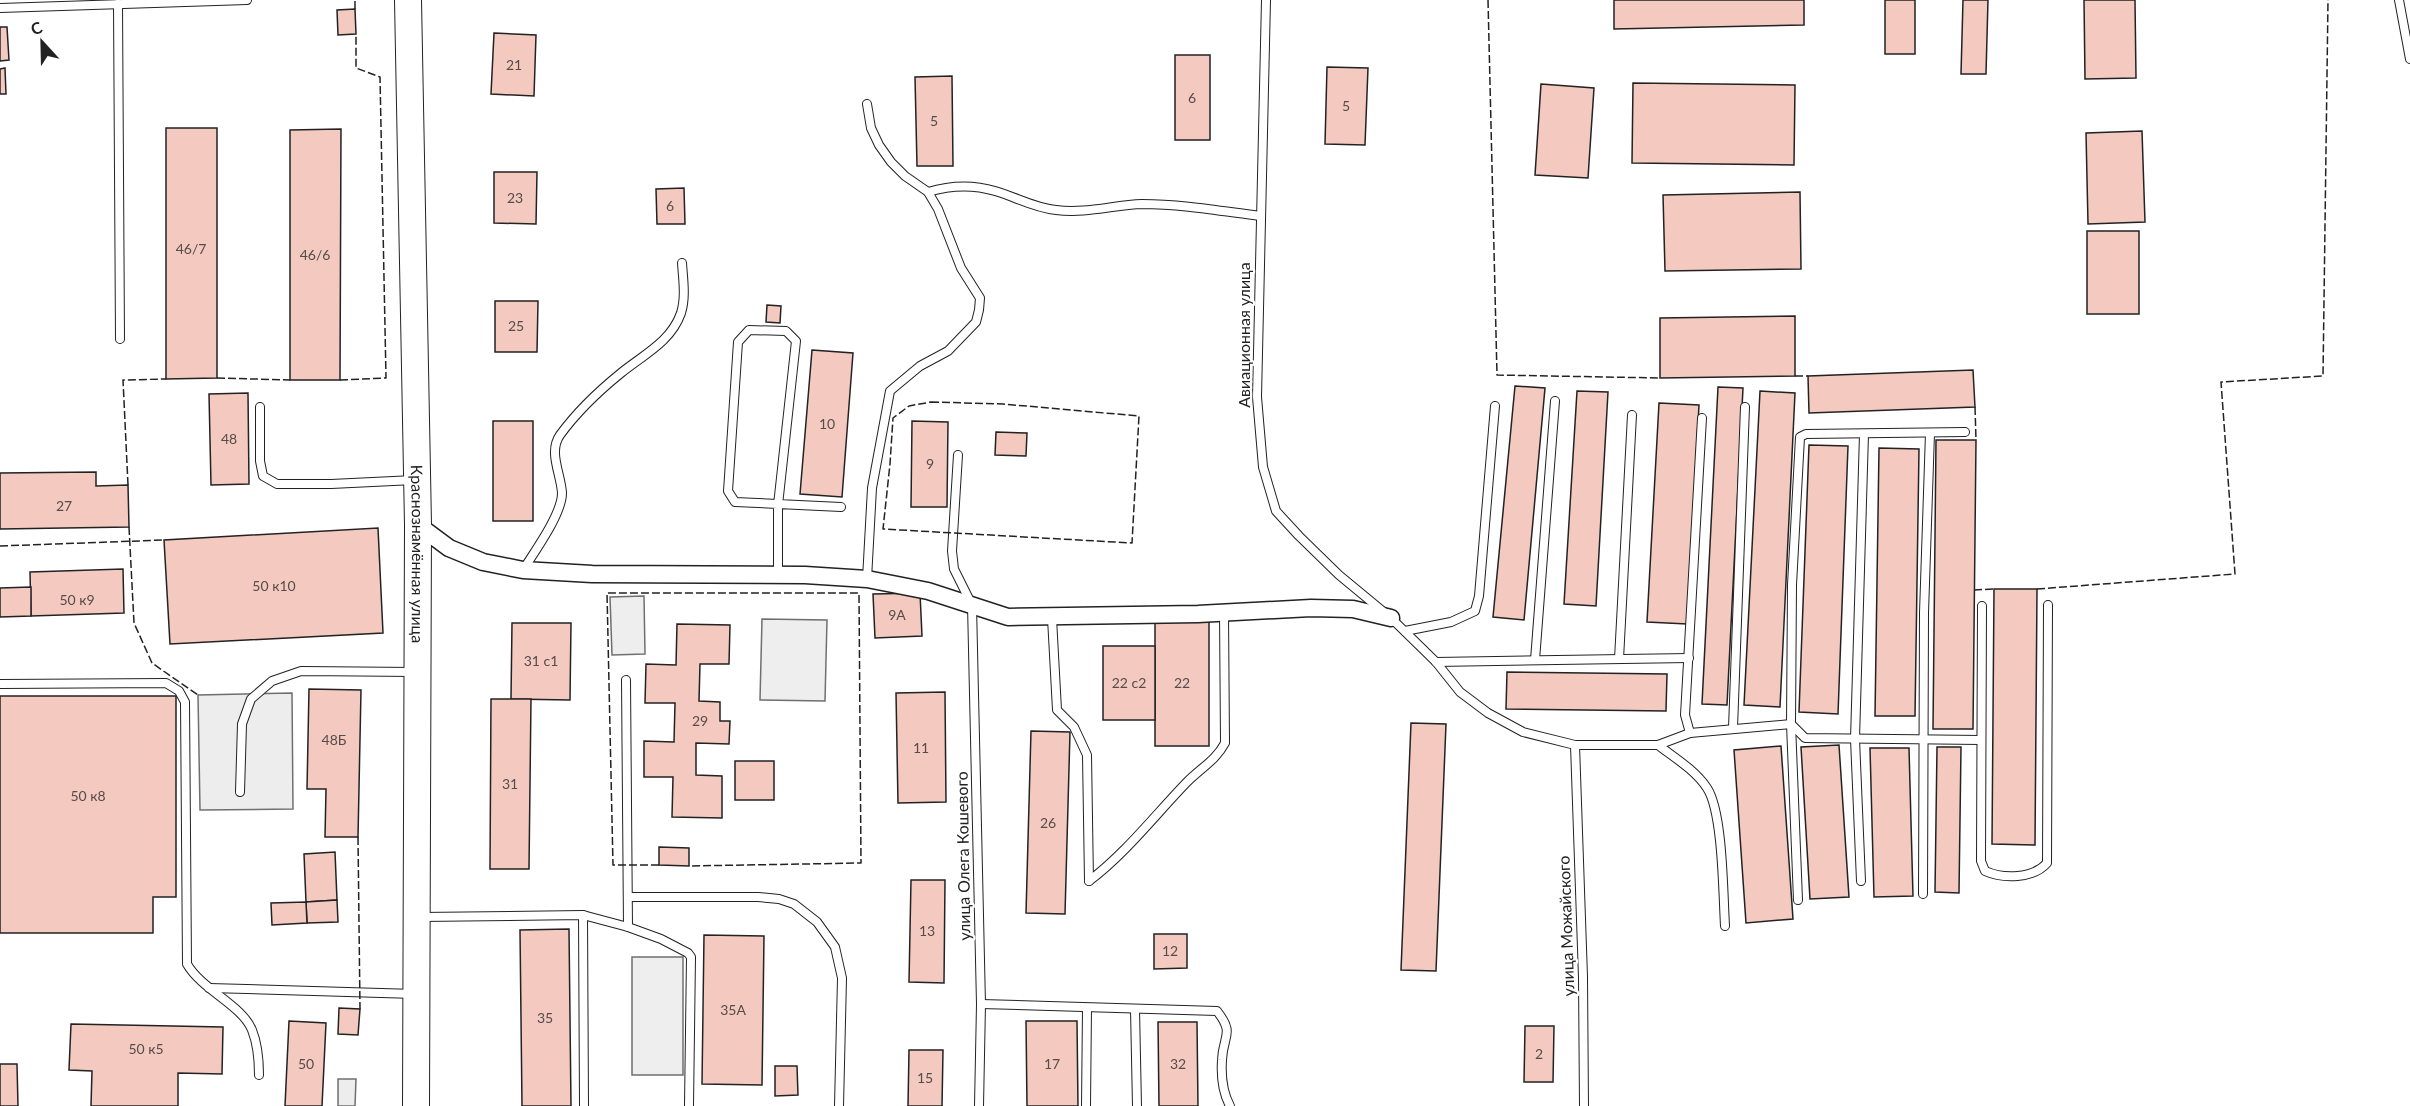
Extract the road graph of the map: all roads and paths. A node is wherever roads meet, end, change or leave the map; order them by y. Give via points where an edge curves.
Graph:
1 (247, 0) edge
2 (408, 0) edge
3 (1266, 0) edge
4 (2399, 0) edge
5 (118, 4) junction
6 (0, 8) edge
7 (2410, 58) edge
8 (867, 104) dead end
9 (928, 192) junction
10 (1260, 216) junction
11 (682, 263) dead end
12 (120, 339) dead end
13 (1555, 401) dead end
14 (1495, 406) dead end
15 (260, 407) dead end
16 (1745, 407) dead end
17 (1632, 415) dead end
18 (1702, 418) dead end
19 (1930, 432) junction
20 (1965, 432) dead end
21 (1864, 434) junction
22 (957, 455) dead end
23 (417, 480) junction
24 (778, 505) junction
25 (841, 507) dead end
26 (418, 525) junction
27 (523, 570) junction
28 (778, 575) junction
29 (867, 579) junction
30 (972, 605) junction
31 (2048, 605) dead end
32 (1982, 606) dead end
33 (1224, 613) junction
34 (1052, 618) junction
35 (1391, 618) junction
36 (1406, 631) junction
37 (1689, 658) junction
38 (1619, 659) junction
39 (1535, 660) junction
40 (1436, 662) junction
41 (418, 672) junction
42 (626, 680) dead end
43 (0, 684) edge
44 (1791, 724) junction
45 (1733, 728) junction
46 (1690, 733) junction
47 (1856, 739) junction
48 (1925, 739) junction
49 (1982, 740) junction
50 (1575, 745) junction
51 (1658, 745) junction
52 (240, 792) dead end
53 (1861, 881) dead end
54 (1923, 894) dead end
55 (628, 897) junction
56 (1798, 900) dead end
57 (583, 915) junction
58 (417, 917) junction
59 (1725, 926) dead end
60 (628, 927) junction
61 (208, 988) junction
62 (416, 994) junction
63 (981, 1004) junction
64 (1087, 1008) junction
65 (1136, 1009) junction
66 (259, 1075) dead end
67 (416, 1106) edge
68 (584, 1106) edge
69 (689, 1106) edge
70 (839, 1106) edge
71 (979, 1106) edge
72 (1086, 1106) edge
73 (1137, 1106) edge
74 (1230, 1106) edge
75 (1584, 1106) edge

1 - 5 lane
2 - 23 main road, Краснознамённая улица
3 - 10 lane, Авиационная улица
4 - 7 lane
5 - 6 lane
5 - 12 lane
8 - 9 lane via 871,128 891,162
9 - 10 lane via 967,186 1057,211 1142,204
9 - 29 lane via 961,268 980,298 980,310 976,322 948,351 920,366 890,391 872,488
10 - 35 lane, Авиационная улица via 1257,397 1263,466 1276,511 1339,575
11 - 27 lane via 681,314 666,337 621,373 560,435 555,445 562,494 557,512
13 - 39 lane
14 - 36 lane via 1475,611 1451,622
15 - 23 lane via 263,476 277,484
16 - 45 lane
17 - 38 lane
18 - 37 lane
19 - 20 lane
19 - 21 lane
19 - 48 lane via 1924,613
21 - 44 lane via 1800,437 1792,585
21 - 47 lane
22 - 30 lane via 952,551 954,569
23 - 26 main road, Краснознамённая улица
24 - 24 lane via 796,341 786,331 749,330 738,342 728,491 735,502
24 - 25 lane
24 - 28 lane
26 - 27 street via 449,548 483,562
26 - 41 main road, Краснознамённая улица
27 - 28 street
28 - 29 street
29 - 30 street via 928,591
30 - 34 street via 1008,617
30 - 63 lane, улица Олега Кошевого
31 - 49 lane via 2047,863 2040,871 1997,877 1985,871 1981,861
32 - 49 lane
33 - 34 street
33 - 34 lane via 1225,743 1218,756 1108,867 1089,881 1087,755 1074,727 1057,710
33 - 35 street via 1353,609
35 - 36 lane, Авиационная улица
36 - 40 lane, Авиационная улица
37 - 38 lane
37 - 46 lane via 1685,715
38 - 39 lane
39 - 40 lane
40 - 50 lane, Авиационная улица via 1460,692 1488,713 1523,732
41 - 52 lane via 301,671 272,681 251,699 242,724
41 - 58 main road, Краснознамённая улица
42 - 55 lane
43 - 61 lane via 166,683 179,692 185,702 187,964
44 - 45 lane
44 - 47 lane via 1805,738
44 - 56 lane
45 - 46 lane
46 - 51 lane
47 - 48 lane
47 - 53 lane
48 - 49 lane
48 - 54 lane
50 - 51 lane, Авиационная улица
50 - 75 lane, улица Можайского
51 - 59 lane via 1696,774 1716,808
55 - 60 lane
55 - 70 lane via 779,899 794,904 817,922 835,947 842,978
57 - 58 lane
57 - 60 lane
57 - 68 lane
58 - 62 main road, Краснознамённая улица
60 - 69 lane via 661,939 691,957
61 - 62 lane
61 - 66 lane via 251,1027
62 - 67 main road, Краснознамённая улица
63 - 64 lane
63 - 71 lane, улица Олега Кошевого
64 - 65 lane
64 - 72 lane
65 - 73 lane
65 - 74 lane via 1217,1011 1228,1034 1222,1059

